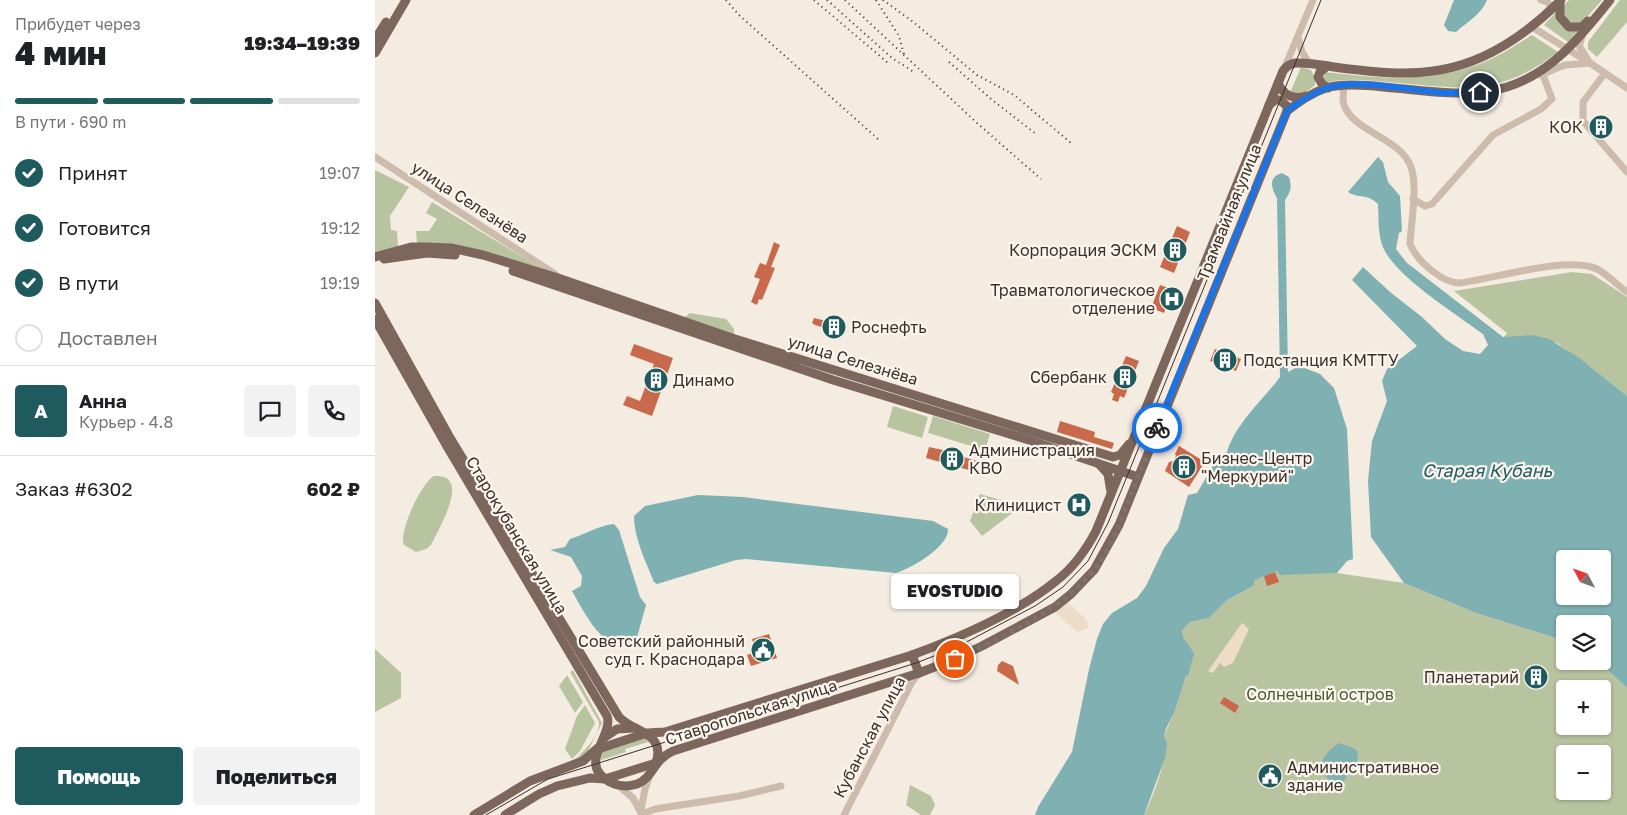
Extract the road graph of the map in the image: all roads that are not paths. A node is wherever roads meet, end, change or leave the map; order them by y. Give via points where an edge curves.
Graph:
1 (399, 0) edge
2 (406, 0) edge
3 (1313, 0) edge
4 (1541, 0) edge
5 (1560, 1) edge
6 (1607, 3) edge
7 (1553, 8) junction
8 (1532, 27) junction
9 (1583, 34) junction
10 (1298, 37) junction
11 (375, 40) edge
12 (1569, 49) junction
13 (375, 53) edge
14 (1309, 63) junction
15 (1590, 63) junction
16 (1327, 66) junction
17 (1283, 71) junction
18 (1605, 73) junction
19 (1543, 75) junction
20 (1525, 79) junction
21 (1278, 83) junction
22 (1343, 86) junction
23 (1328, 88) junction
24 (1627, 88) edge
25 (1309, 96) junction
26 (1269, 105) junction
27 (1287, 111) junction
28 (375, 157) edge
29 (375, 161) edge
30 (386, 165) junction
31 (1627, 172) edge
32 (1413, 199) junction
33 (375, 257) edge
34 (375, 261) edge
35 (537, 268) junction
36 (558, 278) junction
37 (564, 288) junction
38 (1627, 292) edge
39 (375, 303) edge
40 (375, 319) edge
41 (1133, 438) junction
42 (1098, 463) junction
43 (1121, 471) junction
44 (1137, 477) junction
45 (1111, 495) junction
46 (1077, 560) joint
47 (1094, 570) joint
48 (913, 655) junction
49 (919, 673) junction
50 (643, 731) junction
51 (597, 749) junction
52 (656, 763) junction
53 (651, 773) junction
54 (605, 779) junction
55 (616, 784) junction
56 (781, 786) dead end
57 (642, 813) edge
58 (474, 815) edge
59 (505, 815) edge
60 (844, 815) edge

1 - 11 main road
2 - 13 main road
3 - 10 street, Трамвайная улица
4 - 7 street
5 - 6 main road via 1560,17 1569,27 1582,27
5 - 7 main road
6 - 9 main road
7 - 8 main road
8 - 12 street
8 - 16 main road via 1479,58 1442,70 1378,72
9 - 12 main road
9 - 15 street via 1579,46
10 - 14 street
10 - 17 street, Трамвайная улица
12 - 15 street
12 - 20 main road
14 - 16 main road
14 - 17 main road via 1292,64
15 - 18 street
15 - 19 street via 1565,65
16 - 23 main road via 1318,77
17 - 21 main road, Трамвайная улица
18 - 24 street
18 - 31 street via 1583,102 1583,121
19 - 20 street
19 - 32 street via 1552,99 1541,109 1493,135 1432,204 1425,206
20 - 22 main road via 1507,87 1480,92
21 - 25 main road via 1290,97
21 - 26 main road, Трамвайная улица
22 - 23 main road
22 - 32 street via 1343,102 1359,123 1406,155 1412,168
23 - 25 main road
25 - 27 main road
26 - 27 main road via 1280,100 1287,106
26 - 41 main road, Трамвайная улица
27 - 44 main road, Трамвайная улица
28 - 30 street
29 - 30 street
30 - 35 street, улица Селезнёва
32 - 38 street via 1410,244 1413,252 1436,273 1453,283 1575,265 1597,269
33 - 35 main road, улица Селезнёва via 411,247 442,247
34 - 37 main road, улица Селезнёва via 411,254 456,255
35 - 36 main road, улица Селезнёва
36 - 37 street
36 - 41 main road, улица Селезнёва via 743,342 1113,457 1123,451
37 - 42 main road, улица Селезнёва via 833,380
39 - 50 main road, Старокубанская улица via 449,436 619,717
40 - 51 main road, Старокубанская улица via 607,716 608,725
41 - 43 main road, Трамвайная улица
42 - 43 main road, улица Селезнёва
42 - 45 main road via 1108,474
43 - 44 main road, улица Селезнёва
43 - 45 main road, Трамвайная улица
44 - 47 main road, Трамвайная улица via 1113,538
45 - 46 main road, Трамвайная улица via 1097,530
46 - 48 main road, Ставропольская улица via 1056,582 1028,600 951,641
47 - 49 main road, Ставропольская улица via 1055,607 973,651
48 - 49 main road
48 - 50 main road, Ставропольская улица via 665,732
49 - 52 main road, Ставропольская улица via 673,751
49 - 60 street, Кубанская улица
50 - 51 main road
50 - 51 main road, Ставропольская улица via 625,727 610,732
50 - 52 main road via 656,746
51 - 54 main road via 597,764
51 - 58 main road, Ставропольская улица via 583,761 530,781
52 - 53 main road, Ставропольская улица
52 - 54 main road
53 - 55 main road via 638,784
53 - 57 street
54 - 55 main road
54 - 59 main road via 590,778 557,786
55 - 57 street via 633,798
56 - 57 street

